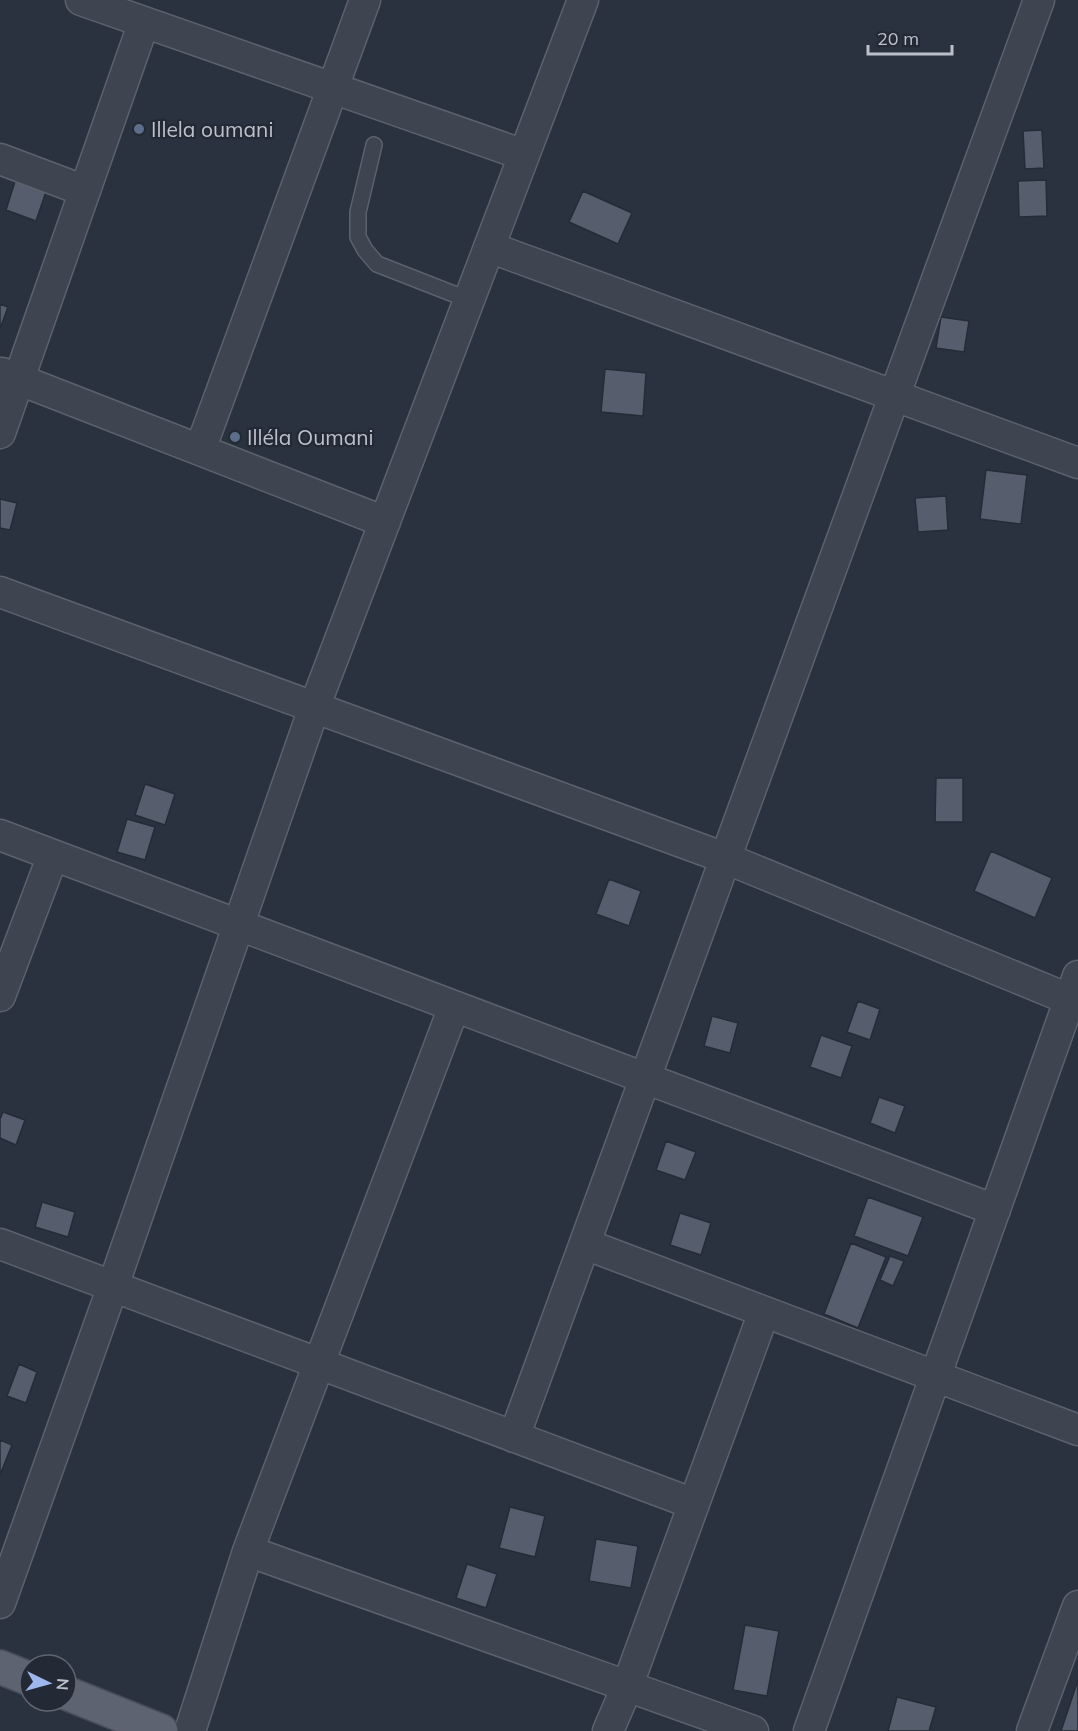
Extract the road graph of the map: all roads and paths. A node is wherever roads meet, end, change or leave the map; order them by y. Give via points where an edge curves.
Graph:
1 (81, 0) edge
2 (365, 0) edge
3 (583, 0) edge
4 (1039, 0) edge
5 (144, 22) junction
6 (333, 88) junction
7 (374, 145) dead end
8 (524, 155) junction
9 (0, 159) edge
10 (85, 191) junction
11 (489, 247) junction
12 (469, 300) junction
13 (9, 375) edge
14 (894, 396) junction
15 (0, 433) edge
16 (200, 450) junction
17 (1078, 463) edge
18 (385, 522) junction
19 (0, 592) edge
20 (314, 708) junction
21 (0, 835) edge
22 (52, 855) junction
23 (725, 858) junction
24 (238, 926) junction
25 (1075, 994) edge
26 (0, 996) edge
27 (454, 1007) junction
28 (645, 1078) junction
29 (995, 1210) junction
30 (0, 1244) edge
31 (585, 1244) junction
32 (113, 1286) junction
33 (764, 1311) junction
34 (319, 1363) junction
35 (935, 1376) junction
36 (1078, 1430) edge
37 (514, 1437) junction
38 (694, 1504) junction
39 (248, 1551) junction
40 (0, 1603) edge
41 (1078, 1606) edge
42 (0, 1667) edge
43 (18, 1674) edge
44 (627, 1687) junction
45 (78, 1698) edge
46 (161, 1731) edge
47 (190, 1731) edge
48 (608, 1731) edge
49 (753, 1731) edge
50 (809, 1731) edge
51 (1032, 1731) edge

1 - 5 street
2 - 6 street
3 - 8 street
4 - 14 street
5 - 6 street
5 - 10 street
6 - 8 street
6 - 16 street
7 - 12 lane via 358,212 358,237 365,250 377,264
8 - 11 street
9 - 10 street
10 - 13 street
11 - 12 street
11 - 14 street
12 - 18 street
13 - 15 street
13 - 16 street
14 - 17 street
14 - 23 street
16 - 18 street
18 - 20 street
19 - 20 street
20 - 23 street
20 - 24 street
21 - 22 street
22 - 24 street
22 - 26 street
23 - 25 street
23 - 28 street
24 - 27 street
24 - 32 street
25 - 29 street
27 - 28 street
27 - 34 street
28 - 29 street
28 - 31 street
29 - 35 street
30 - 32 street
31 - 33 street
31 - 37 street
32 - 34 street
32 - 40 street
33 - 35 street
33 - 38 street
34 - 37 street
34 - 39 street
35 - 36 street
35 - 50 street
37 - 38 street
38 - 44 street
39 - 44 street
39 - 47 street
41 - 51 street
42 - 43 main road
44 - 48 street
44 - 49 street
45 - 46 main road

